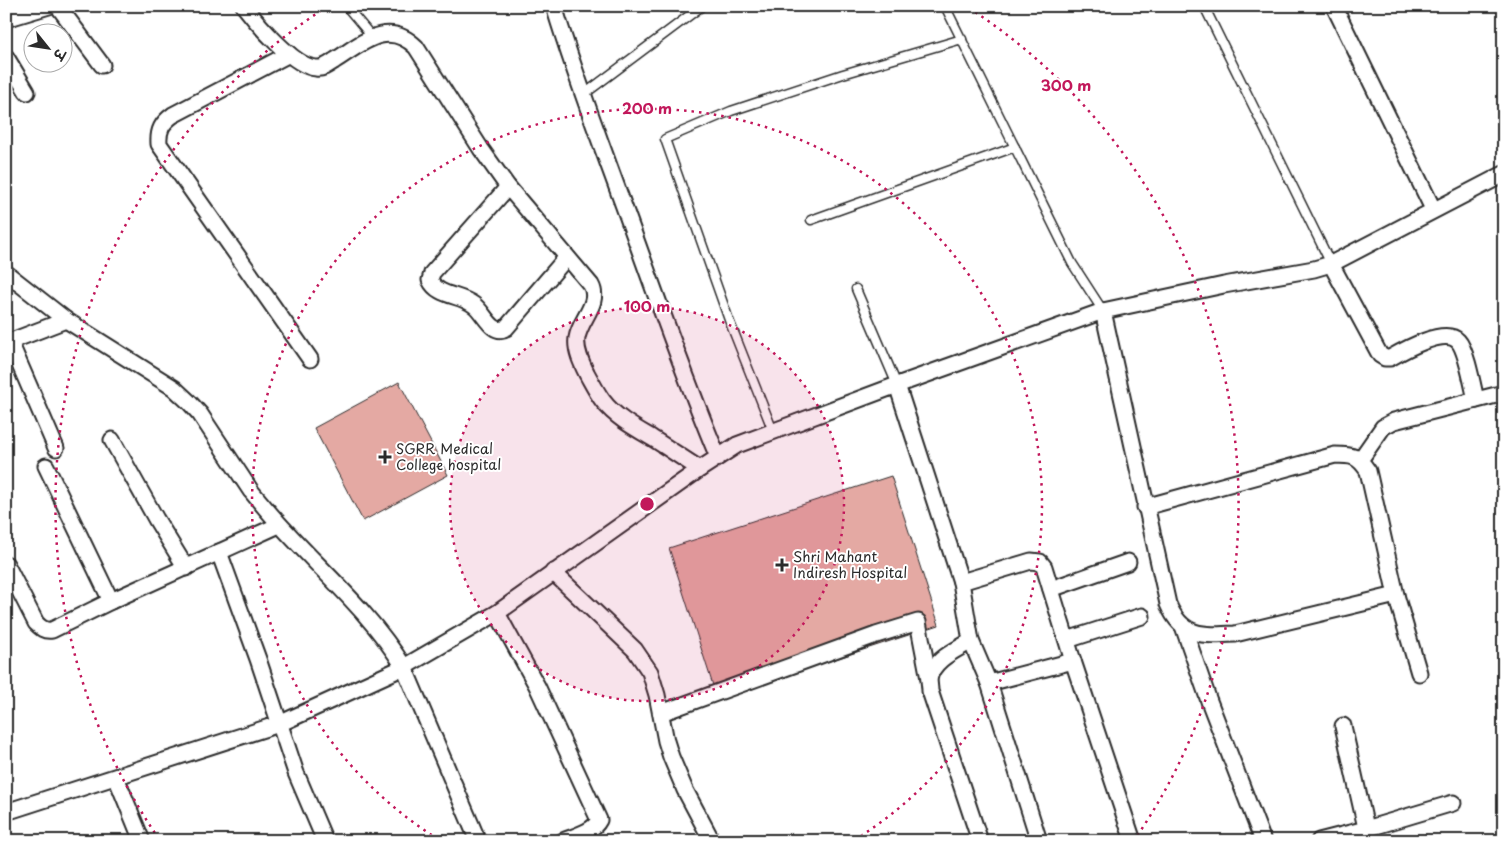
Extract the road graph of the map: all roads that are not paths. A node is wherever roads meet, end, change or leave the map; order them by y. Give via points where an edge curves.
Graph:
1 (49, 6) edge
2 (58, 6) edge
3 (244, 6) edge
4 (346, 6) edge
5 (554, 6) edge
6 (702, 6) edge
7 (945, 6) edge
8 (1204, 6) edge
9 (1334, 6) edge
10 (6, 19) edge
11 (373, 38) junction
12 (962, 39) junction
13 (292, 56) junction
14 (6, 57) edge
15 (102, 65) dead end
16 (27, 92) dead end
17 (583, 95) junction
18 (1015, 147) junction
19 (1504, 174) edge
20 (508, 187) junction
21 (1433, 210) junction
22 (811, 220) dead end
23 (567, 257) junction
24 (1331, 264) junction
25 (6, 273) edge
26 (12, 286) edge
27 (856, 290) dead end
28 (1103, 311) junction
29 (66, 320) junction
30 (8, 342) edge
31 (310, 359) dead end
32 (897, 385) junction
33 (1504, 393) edge
34 (1476, 400) junction
35 (773, 431) junction
36 (112, 440) dead end
37 (56, 448) dead end
38 (718, 457) junction
39 (1360, 460) junction
40 (46, 466) dead end
41 (700, 470) junction
42 (1145, 507) junction
43 (279, 525) junction
44 (220, 552) junction
45 (1128, 562) dead end
46 (6, 564) edge
47 (186, 568) junction
48 (553, 572) junction
49 (960, 582) junction
50 (1051, 589) junction
51 (1396, 595) junction
52 (111, 601) junction
53 (501, 610) junction
54 (1142, 616) dead end
55 (1184, 629) junction
56 (1067, 640) junction
57 (972, 641) junction
58 (1073, 661) junction
59 (404, 667) junction
60 (1419, 673) dead end
61 (929, 679) junction
62 (989, 682) junction
63 (661, 713) junction
64 (279, 724) junction
65 (1343, 726) dead end
66 (116, 777) junction
67 (1453, 802) dead end
68 (6, 812) edge
69 (1368, 835) edge
70 (142, 841) edge
71 (326, 841) edge
72 (478, 841) edge
73 (563, 841) edge
74 (712, 841) edge
75 (980, 841) edge
76 (1039, 841) edge
77 (1133, 841) edge
78 (1263, 841) edge
79 (1319, 841) edge

1 - 10 street
2 - 15 street
3 - 13 street
4 - 11 lane
5 - 17 street
6 - 17 lane
7 - 12 lane
8 - 24 lane
9 - 21 street
11 - 13 street via 324,68 310,67
11 - 20 street via 383,34 402,36 416,47
12 - 18 lane
12 - 35 lane via 731,111 665,140 729,320
13 - 31 street via 173,115 158,133 160,144
14 - 16 street
17 - 38 street via 662,315
18 - 22 lane
18 - 28 lane via 1072,263
19 - 21 street
20 - 23 street
20 - 23 street via 432,273 430,280 433,286 471,302 493,327 502,330
21 - 24 street
23 - 41 street via 594,292 594,299 580,328 577,348 584,369 602,400 629,424
24 - 28 street
24 - 34 street via 1380,355 1390,358 1422,342 1452,337 1463,348
25 - 26 street
26 - 29 street
27 - 32 lane
28 - 32 street
28 - 42 street
29 - 30 street
29 - 43 street via 174,388 189,402 251,491
30 - 37 street
32 - 35 street
32 - 49 street
33 - 34 street
34 - 39 street via 1394,421 1383,427
35 - 38 street
36 - 47 street
38 - 41 street
39 - 42 street via 1350,455 1336,455
39 - 51 street via 1368,471
40 - 52 street
41 - 48 street
42 - 55 street via 1168,604
43 - 44 street
43 - 59 street via 370,621
44 - 47 street
44 - 64 street
45 - 50 street
46 - 52 street via 36,622 47,631
47 - 52 street
48 - 53 street
48 - 63 street via 643,660 650,672
49 - 50 street via 1031,561 1040,562 1044,567
49 - 57 street
50 - 56 street
51 - 55 street via 1234,634 1210,636
51 - 60 street
53 - 59 street
53 - 73 street via 599,820 591,829
54 - 56 street
55 - 78 street
56 - 58 street
57 - 61 street via 940,660
57 - 62 street
58 - 62 street
58 - 77 street
59 - 64 street
59 - 72 street
61 - 63 street via 918,622
61 - 75 street via 930,691
62 - 76 street
63 - 74 street via 671,757
64 - 66 street
64 - 71 street
65 - 69 street
66 - 68 street
66 - 70 street
67 - 69 street
69 - 79 street

